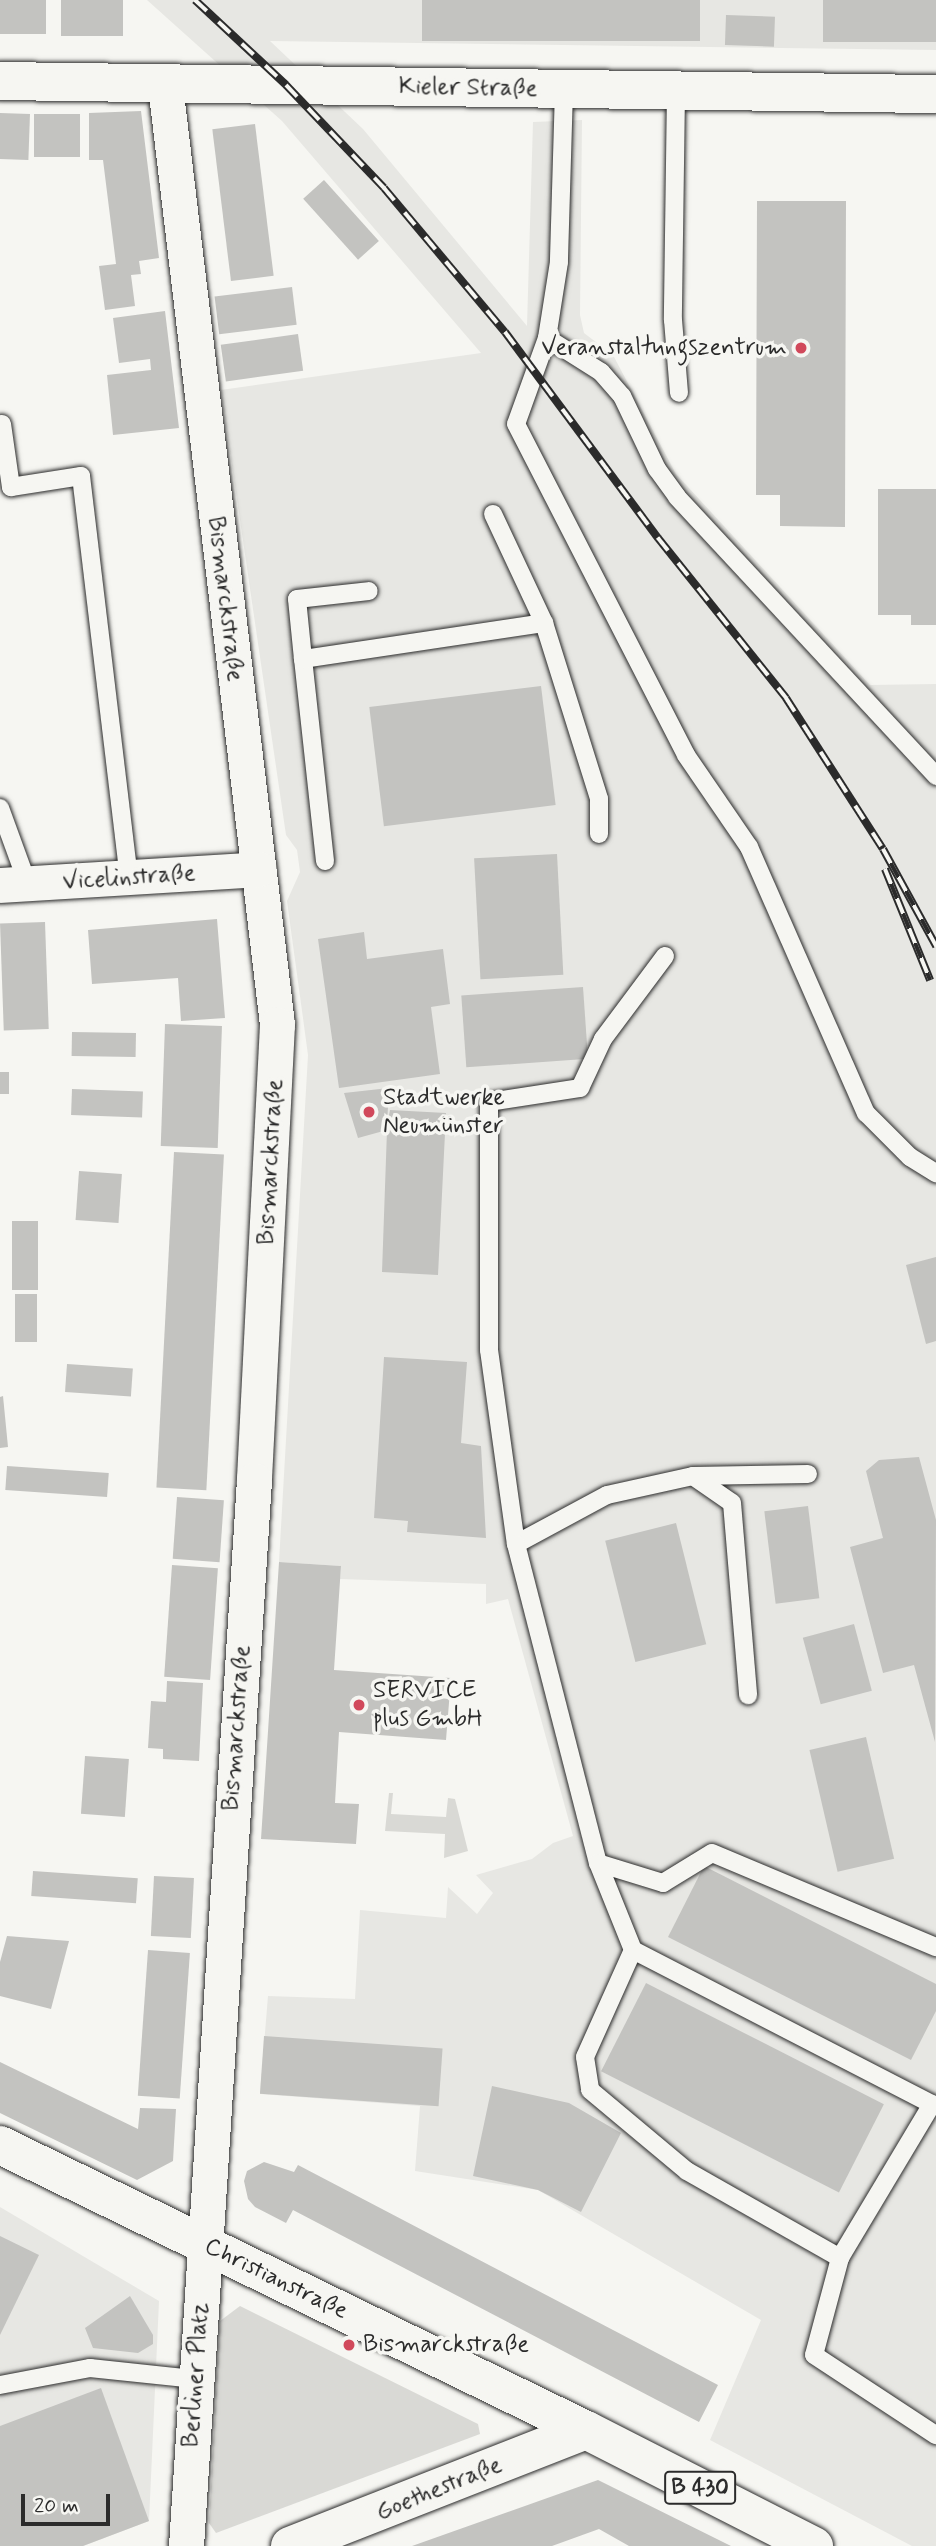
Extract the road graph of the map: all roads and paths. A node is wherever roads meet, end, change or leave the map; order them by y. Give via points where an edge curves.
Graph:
1 (0, 81) edge
2 (165, 85) junction
3 (564, 90) junction
4 (676, 92) junction
5 (936, 94) edge
6 (547, 338) junction
7 (679, 393) dead end
8 (2, 424) dead end
9 (493, 514) dead end
10 (369, 591) dead end
11 (544, 623) junction
12 (303, 659) junction
13 (936, 776) edge
14 (0, 808) edge
15 (599, 834) dead end
16 (325, 861) dead end
17 (259, 869) junction
18 (129, 879) junction
19 (14, 885) edge
20 (665, 956) dead end
21 (936, 1173) edge
22 (808, 1474) dead end
23 (693, 1476) junction
24 (516, 1544) junction
25 (748, 1695) dead end
26 (598, 1863) junction
27 (936, 1947) edge
28 (633, 1950) junction
29 (935, 2104) edge
30 (0, 2145) edge
31 (205, 2245) junction
32 (840, 2258) junction
33 (195, 2379) junction
34 (0, 2385) edge
35 (586, 2430) junction
36 (936, 2435) edge
37 (186, 2546) edge
38 (290, 2546) edge
39 (814, 2546) edge

1 - 2 street, Kieler Straße
2 - 3 street, Kieler Straße
2 - 17 street, Bismarckstraße
3 - 4 street, Kieler Straße
3 - 6 lane via 559,262
4 - 5 street, Kieler Straße
4 - 7 lane via 673,320
6 - 13 lane via 601,372 622,396 657,470 677,497
6 - 21 lane via 516,424 686,755 749,848 866,1112 910,1157
8 - 18 lane via 11,487 81,477
9 - 11 lane
10 - 12 lane via 297,599
11 - 12 lane
11 - 15 lane via 599,799
12 - 16 lane
14 - 19 lane
17 - 18 street, Vicelinstraße
17 - 31 street, Bismarckstraße via 277,1024 276,1102
18 - 19 street, Vicelinstraße
20 - 24 lane via 603,1040 580,1088 489,1102 489,1350
22 - 23 lane
23 - 24 lane via 607,1495
23 - 25 lane via 732,1503
24 - 26 lane
26 - 27 lane via 663,1883 712,1853
26 - 28 lane
28 - 29 lane
28 - 32 lane via 585,2057 590,2090 687,2171
29 - 32 lane
30 - 31 street, Christianstraße
31 - 33 street, Berliner Platz
31 - 35 street, Christianstraße
32 - 36 lane via 814,2355
33 - 34 lane via 90,2368
33 - 37 street, Berliner Platz
35 - 38 street, Goethestraße
35 - 39 street, Christianstraße / B 430

